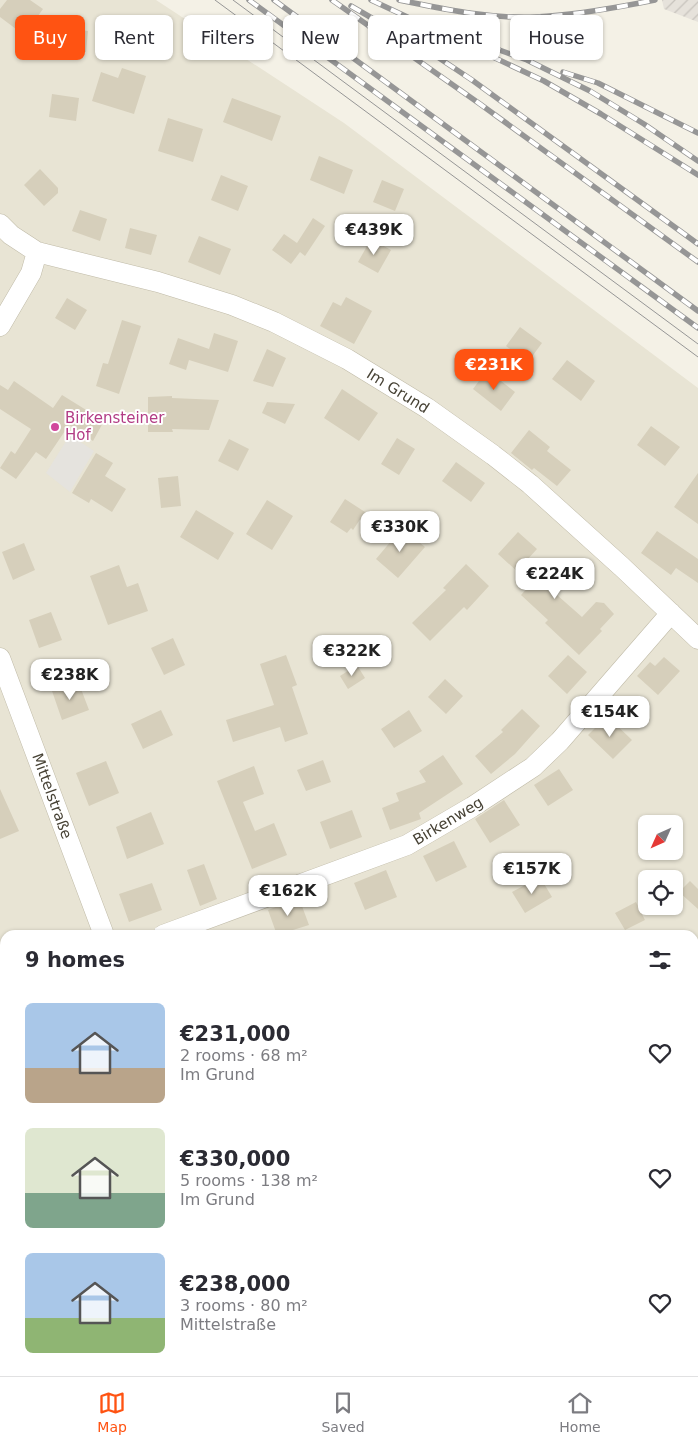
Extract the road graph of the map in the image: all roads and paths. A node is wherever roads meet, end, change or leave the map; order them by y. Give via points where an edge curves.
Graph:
1 (0, 224) edge
2 (37, 252) junction
3 (0, 326) edge
4 (671, 613) junction
5 (698, 639) edge
6 (0, 658) edge
7 (102, 930) edge
8 (177, 930) edge

1 - 2 street, Im Grund
2 - 3 street via 30,273
2 - 4 street, Im Grund via 158,282 232,305 347,359 426,408 515,473
4 - 5 street, Im Grund
4 - 8 street, Birkenweg via 540,761 472,807 407,845
6 - 7 street, Mittelstraße

